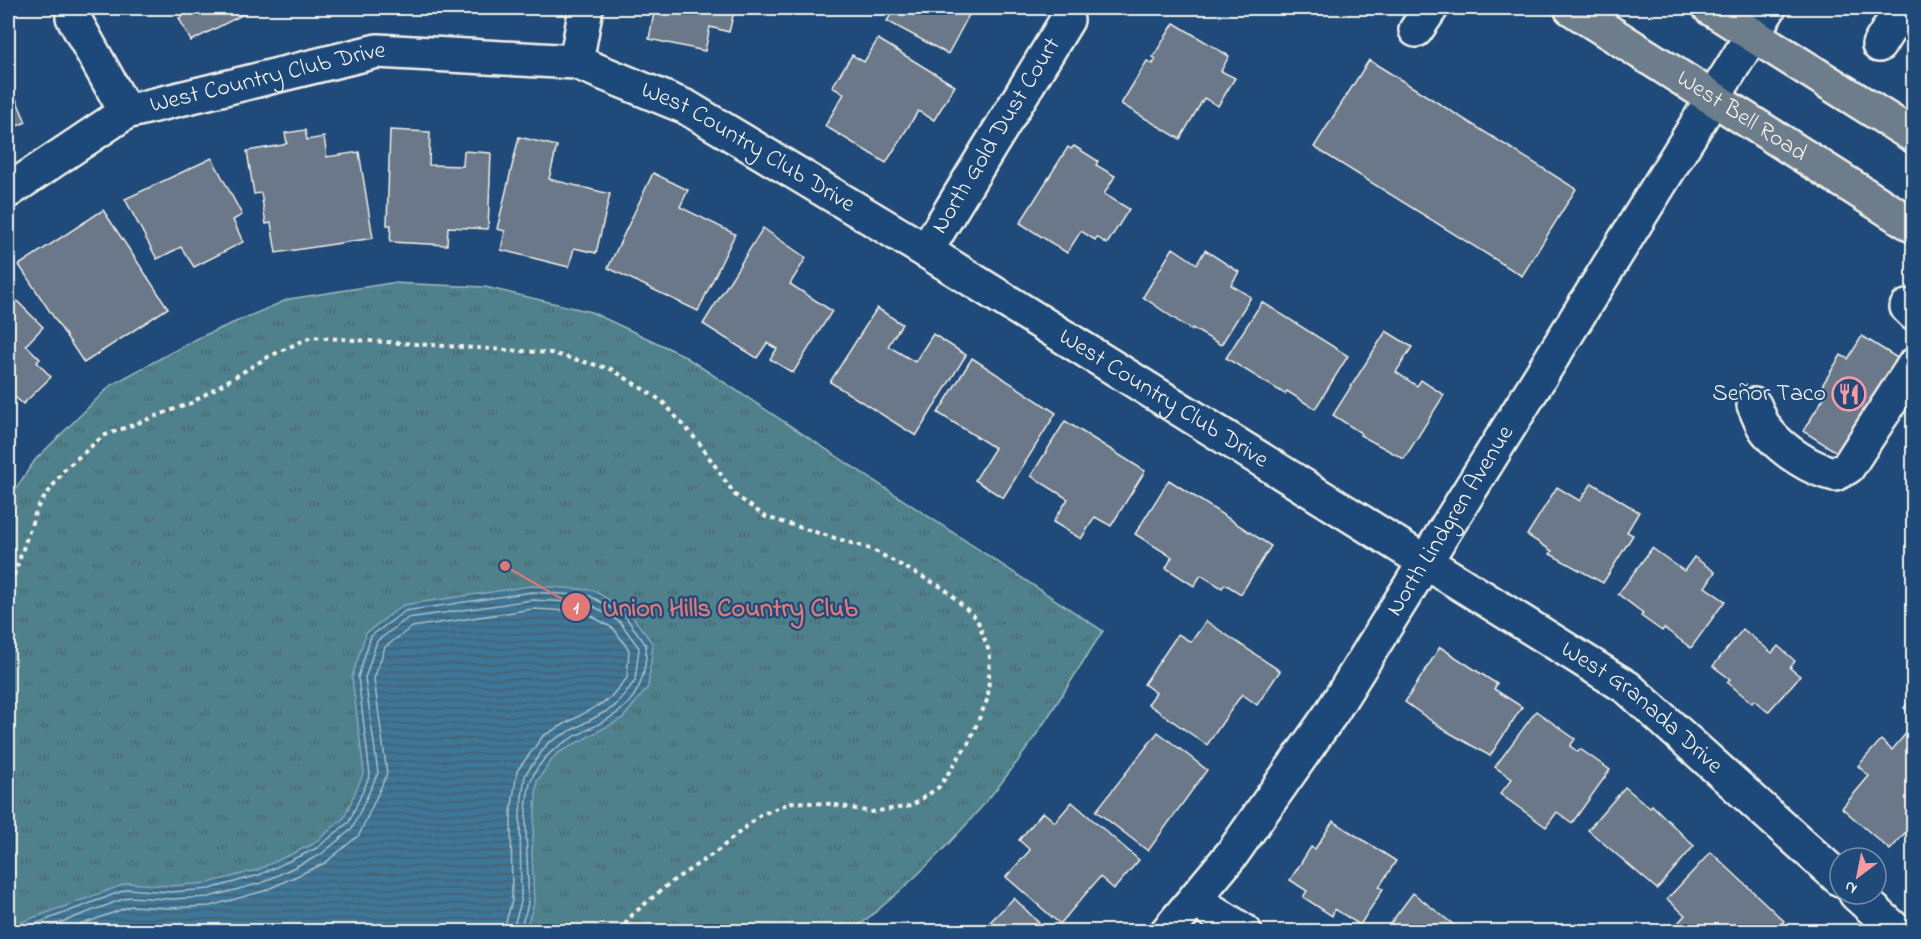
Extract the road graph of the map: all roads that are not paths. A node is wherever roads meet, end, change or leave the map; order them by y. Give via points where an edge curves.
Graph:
1 (586, 8) edge
2 (1571, 8) edge
3 (1710, 8) edge
4 (1769, 8) edge
5 (1902, 8) edge
6 (73, 17) dead end
7 (1067, 20) dead end
8 (1752, 35) junction
9 (1879, 45) dead end
10 (576, 62) junction
11 (1712, 98) junction
12 (126, 112) junction
13 (1914, 136) edge
14 (8, 191) edge
15 (1914, 226) edge
16 (926, 250) junction
17 (1914, 365) edge
18 (1754, 405) dead end
19 (1426, 560) junction
20 (1828, 868) edge
21 (1195, 900) junction
22 (1869, 906) edge
23 (1914, 915) edge
24 (1167, 932) edge
25 (1245, 932) edge
26 (1898, 932) edge

1 - 10 street
2 - 11 main road, West Bell Road
3 - 8 main road
4 - 8 street, North Lindgren Avenue
5 - 9 street
6 - 12 street
7 - 16 street, North Gold Dust Court
8 - 11 street, North Lindgren Avenue
8 - 13 main road
10 - 12 street, West Country Club Drive via 377,51
10 - 16 street, West Country Club Drive via 686,107
11 - 15 main road, West Bell Road
11 - 19 street, North Lindgren Avenue
12 - 14 street, West Country Club Drive
16 - 19 street, West Country Club Drive
17 - 18 street via 1848,467 1835,474 1824,472 1784,448 1766,430
19 - 20 street, West Granada Drive via 1628,688
19 - 21 street, North Lindgren Avenue via 1300,760
21 - 24 street, North Lindgren Avenue
21 - 25 street
22 - 26 street
23 - 26 street

